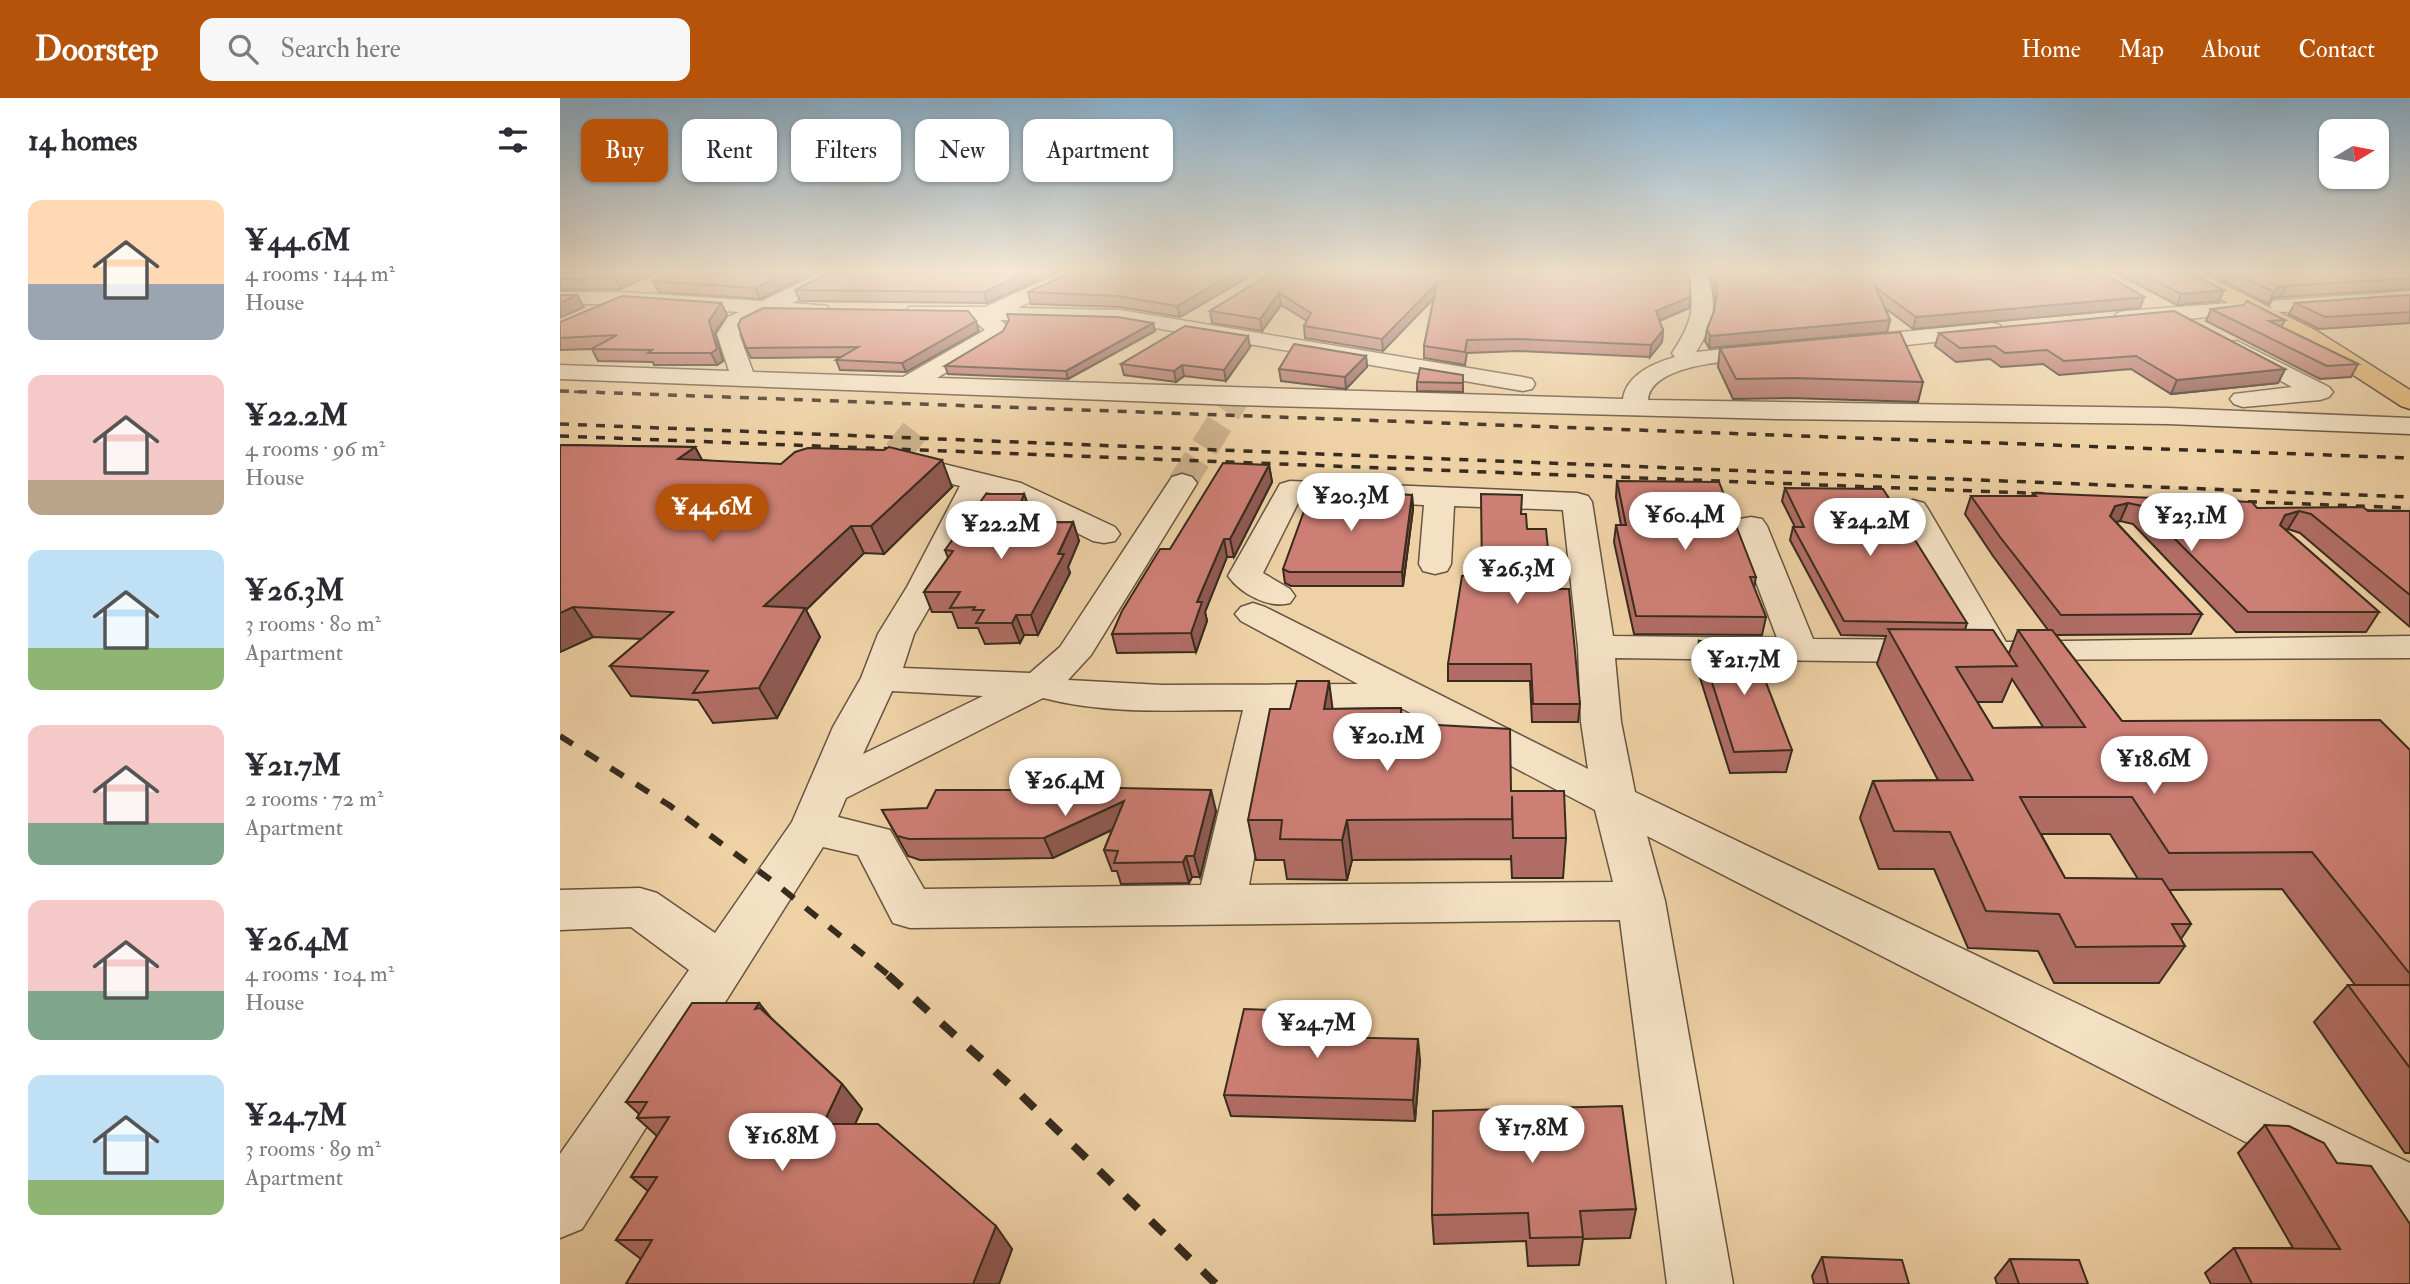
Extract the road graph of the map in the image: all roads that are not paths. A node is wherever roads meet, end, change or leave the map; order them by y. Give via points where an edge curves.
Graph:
1 (732, 327) edge
2 (998, 327) edge
3 (1187, 327) edge
4 (1189, 327) edge
5 (1700, 327) edge
6 (2198, 327) edge
7 (2292, 327) edge
8 (2020, 328) edge
9 (1153, 346) edge
10 (1829, 346) edge
11 (1788, 350) edge
12 (1688, 360) junction
13 (1108, 371) dead end
14 (560, 372) edge
15 (743, 378) junction
16 (907, 384) junction
17 (1074, 390) junction
18 (2410, 401) edge
19 (1635, 408) junction
20 (2168, 416) junction
21 (2410, 426) edge
22 (897, 453) edge
23 (977, 481) junction
24 (1182, 483) tunnel mouth
25 (1440, 497) junction
26 (1913, 509) dead end
27 (1751, 526) dead end
28 (1104, 534) dead end
29 (1435, 564) dead end
30 (2200, 619) edge
31 (2378, 621) edge
32 (1596, 647) junction
33 (2409, 647) edge
34 (2227, 648) junction
35 (1800, 651) junction
36 (1994, 652) junction
37 (880, 678) junction
38 (1039, 685) junction
39 (1410, 696) junction
40 (1265, 698) junction
41 (1615, 801) junction
42 (821, 808) junction
43 (1641, 901) junction
44 (1221, 904) junction
45 (560, 910) edge
46 (720, 965) junction
47 (2410, 1195) edge
48 (560, 1207) edge
49 (1700, 1284) edge

1 - 15 street via 728,334
2 - 16 street via 965,353
3 - 9 street
4 - 19 street via 1609,399
5 - 12 street via 1684,353
6 - 20 street via 2320,392 2184,405
7 - 18 highway
8 - 10 street
11 - 12 street
12 - 19 street via 1656,373 1637,391
13 - 17 street
14 - 15 street
15 - 16 street
16 - 17 street
17 - 19 street
19 - 20 street
20 - 21 street
22 - 23 street via 900,462
23 - 28 street via 1011,489
23 - 37 street via 896,634
24 - 38 street via 1073,656
25 - 29 street
25 - 32 street via 1577,502
25 - 39 street via 1290,490 1245,576 1266,605
26 - 36 street
27 - 35 street
30 - 34 street
31 - 33 street
32 - 35 street
32 - 41 street via 1601,722
33 - 34 street
34 - 36 street
35 - 36 street
37 - 38 street
37 - 42 street via 853,727
38 - 40 street via 1075,694
38 - 42 street
39 - 40 street
39 - 41 street
40 - 44 street
41 - 43 street
41 - 47 street
42 - 44 street via 874,842 910,909
42 - 46 street
43 - 44 street
43 - 49 street
45 - 46 street via 640,906
46 - 48 street

